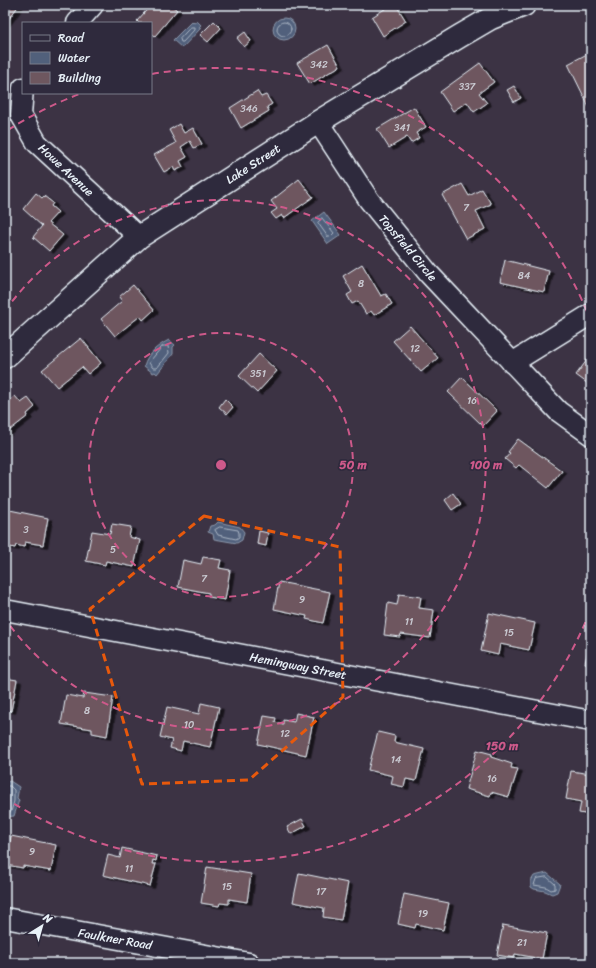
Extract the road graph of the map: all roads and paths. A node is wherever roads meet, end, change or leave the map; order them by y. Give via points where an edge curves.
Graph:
1 (93, 5) edge
2 (524, 5) edge
3 (77, 22) edge
4 (23, 94) edge
5 (318, 122) junction
6 (139, 237) junction
7 (591, 314) edge
8 (5, 357) edge
9 (512, 363) junction
10 (591, 435) edge
11 (5, 610) edge
12 (591, 721) edge
13 (5, 918) edge
14 (249, 963) edge

1 - 3 street
2 - 5 main road, Lake Street via 491,18
4 - 6 street, Howe Avenue via 21,114 37,143
5 - 6 main road, Lake Street
5 - 9 street, Topsfield Circle via 369,200 403,244
6 - 8 main road, Lake Street
7 - 9 street
9 - 10 street, Topsfield Circle via 561,414
11 - 12 street, Hemingway Street
13 - 14 street, Faulkner Road

